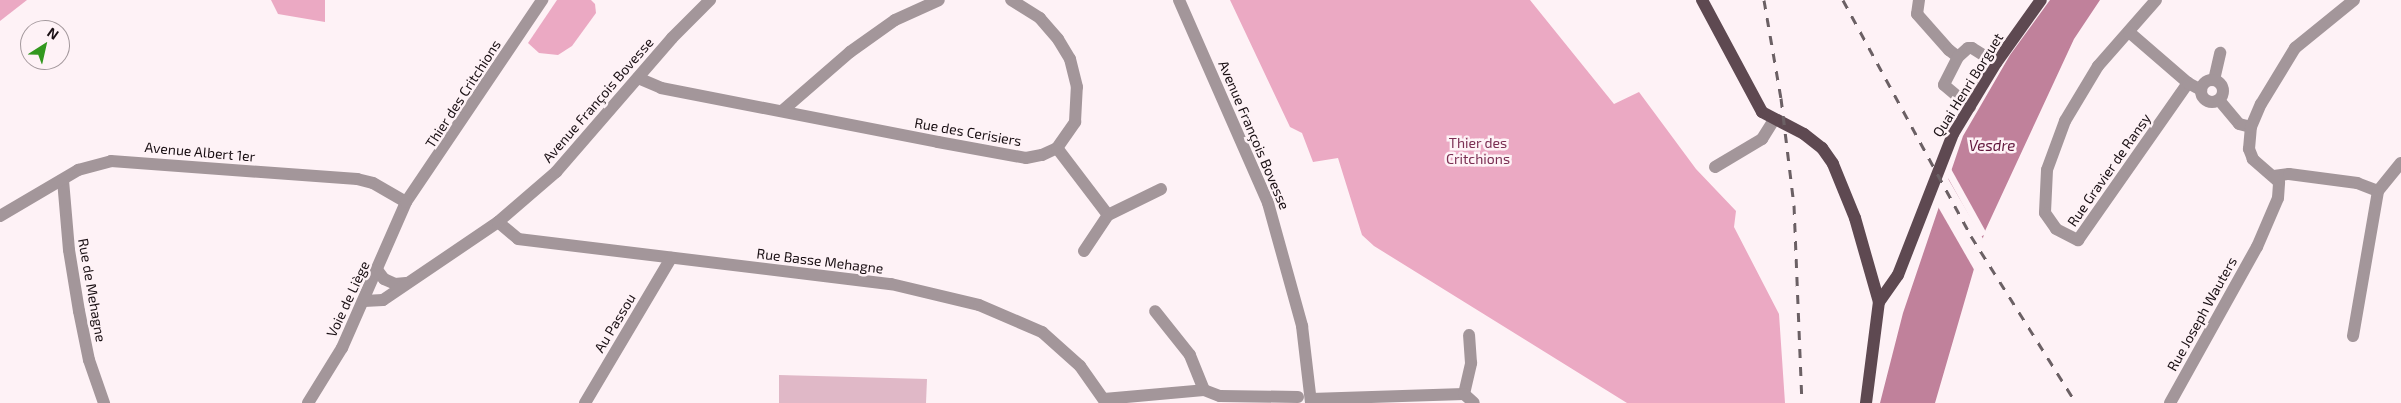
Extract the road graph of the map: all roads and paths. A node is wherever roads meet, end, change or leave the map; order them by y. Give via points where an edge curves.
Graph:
1 (542, 0) edge
2 (710, 0) edge
3 (939, 0) edge
4 (1011, 0) edge
5 (1180, 0) edge
6 (1702, 0) edge
7 (1919, 0) edge
8 (2041, 0) edge
9 (2156, 0) edge
10 (2354, 0) edge
11 (2129, 32) junction
12 (2220, 53) dead end
13 (1958, 57) junction
14 (1996, 63) junction
15 (638, 78) junction
16 (2214, 80) junction
17 (2188, 83) junction
18 (2201, 90) junction
19 (2219, 100) junction
20 (1970, 107) junction
21 (782, 111) junction
22 (1774, 120) junction
23 (2251, 127) junction
24 (1057, 148) junction
25 (2401, 163) edge
26 (1715, 167) dead end
27 (2274, 176) junction
28 (63, 180) junction
29 (1161, 189) dead end
30 (2378, 191) junction
31 (406, 202) junction
32 (1108, 215) junction
33 (0, 216) edge
34 (498, 222) junction
35 (1084, 251) dead end
36 (671, 258) junction
37 (378, 271) junction
38 (1872, 275) junction
39 (1898, 275) junction
40 (406, 283) junction
41 (364, 301) junction
42 (1878, 302) junction
43 (1155, 311) dead end
44 (1469, 335) dead end
45 (2353, 336) dead end
46 (1204, 390) junction
47 (1464, 394) junction
48 (1298, 397) dead end
49 (1105, 401) edge
50 (1311, 401) edge
51 (104, 403) edge
52 (308, 403) edge
53 (585, 403) edge
54 (1474, 403) edge
55 (1866, 403) edge
56 (2170, 403) edge

1 - 31 street, Thier des Critchions
2 - 15 street, Avenue François Bovesse
3 - 21 street via 896,20 850,52
4 - 24 street via 1040,18 1070,59 1078,105 1075,122
5 - 50 street, Avenue François Bovesse via 1268,203 1302,326
6 - 22 main road via 1762,112
7 - 13 street via 1917,14 1923,24
8 - 14 main road, Quai Henri Borguet
9 - 11 street, Rue Gravier de Ransy
10 - 23 street via 2295,48 2266,94
11 - 17 street
11 - 17 street, Rue Gravier de Ransy via 2098,66 2066,122 2047,170 2045,213 2056,228 2078,240
12 - 16 street
13 - 14 street via 1972,48
13 - 20 street via 1944,86
14 - 20 main road, Quai Henri Borguet
15 - 21 street, Rue des Cerisiers via 661,88
15 - 34 street, Avenue François Bovesse via 556,172
16 - 18 street via 2204,83
16 - 19 street via 2222,87
17 - 18 street
18 - 19 street via 2208,102
19 - 23 street via 2239,124
20 - 39 main road, Quai Henri Borguet via 1947,146
21 - 24 street, Rue des Cerisiers via 1026,158
22 - 26 street via 1762,138
22 - 38 main road via 1804,134 1822,148 1833,164
23 - 27 street via 2249,149 2253,159
24 - 32 street
25 - 30 street
27 - 30 street via 2289,174 2357,183
27 - 56 street, Rue Joseph Wauters via 2280,190 2260,240
28 - 31 street, Avenue Albert 1er via 92,164 110,161 153,163 357,179 373,183
28 - 33 street, Avenue Albert 1er
28 - 51 street, Rue de Mehagne via 69,250 79,311 89,360
29 - 32 street
30 - 45 street
31 - 37 street, Voie de Liège
32 - 35 street
34 - 36 street, Rue Basse Mehagne via 518,239
34 - 40 street, Avenue François Bovesse
36 - 49 street, Rue Basse Mehagne via 891,284 980,304 1042,332 1080,366
36 - 53 street, Au Passou
37 - 40 street via 384,279 395,284
37 - 41 street, Voie de Liège
38 - 39 main road via 1885,279
38 - 42 main road
39 - 42 main road, Quai Henri Borguet
40 - 41 street, Avenue François Bovesse via 384,300
41 - 52 street, Voie de Liège via 342,348
42 - 55 main road, Quai Henri Borguet
43 - 46 street via 1190,355
44 - 47 street via 1471,363
46 - 48 street via 1220,396
46 - 49 street
47 - 50 street
47 - 54 street

